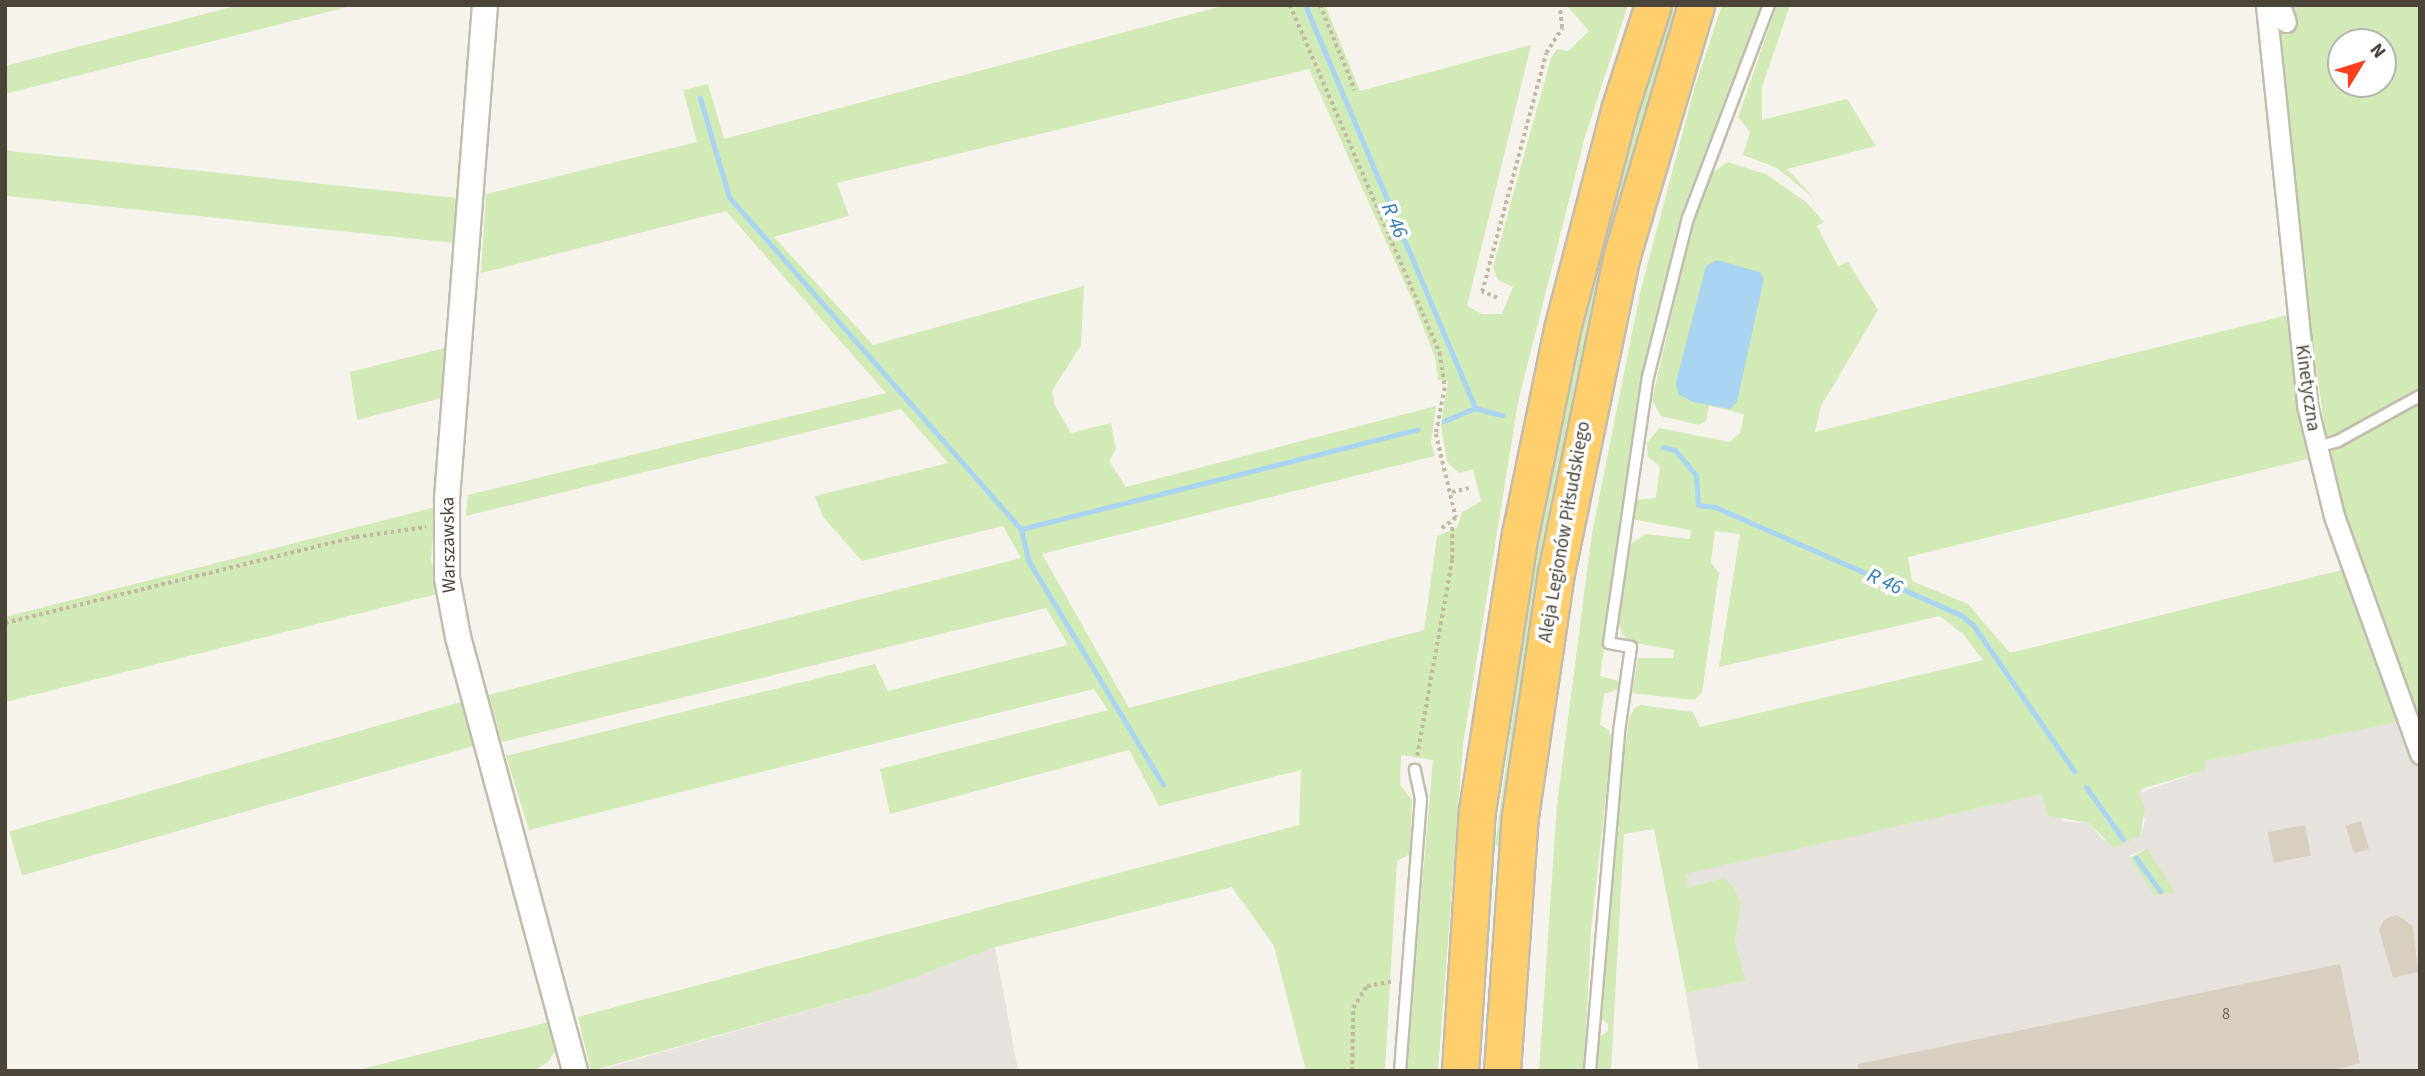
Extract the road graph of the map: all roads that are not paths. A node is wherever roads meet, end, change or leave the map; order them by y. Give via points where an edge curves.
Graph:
1 (485, 5) edge
2 (1653, 5) edge
3 (1696, 5) edge
4 (1769, 5) edge
5 (2266, 5) edge
6 (2420, 396) edge
7 (2316, 447) junction
8 (2420, 754) edge
9 (1415, 771) road end
10 (575, 1071) edge
11 (1400, 1071) edge
12 (1460, 1071) edge
13 (1502, 1071) edge
14 (1590, 1071) edge

1 - 10 street, Warszawska via 445,524 447,578 458,637
2 - 12 highway via 1619,110 1562,329 1520,534 1477,811
3 - 13 highway, Aleja Legionów Piłsudskiego via 1622,255 1556,573 1520,816
4 - 14 lane via 1688,218 1648,377 1609,643 1631,647 1619,732
5 - 7 street, Kinetyczna via 2307,405
6 - 7 lane via 2338,441
7 - 8 street, Kinetyczna via 2334,516
9 - 11 lane via 1421,799

